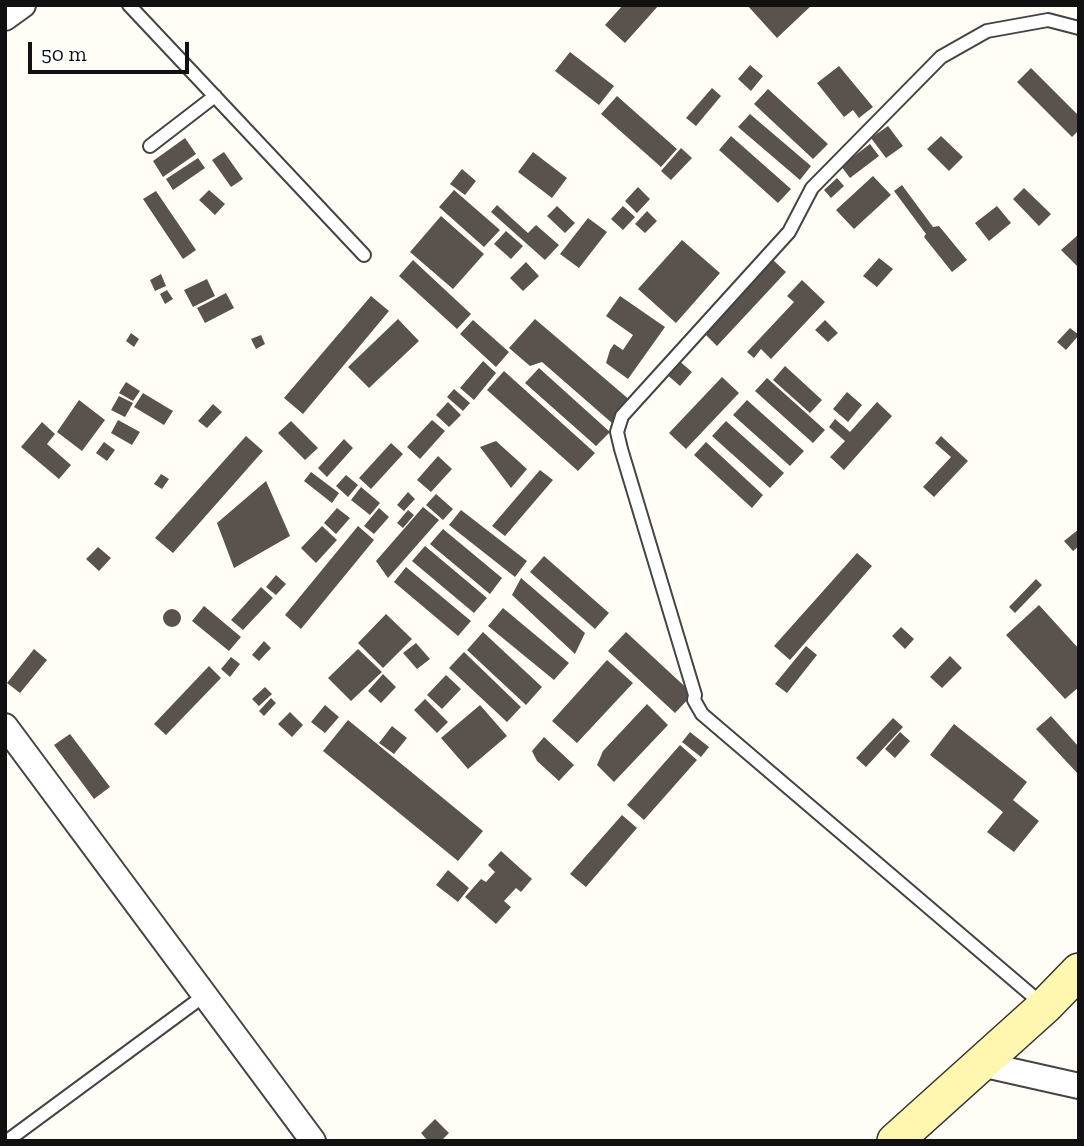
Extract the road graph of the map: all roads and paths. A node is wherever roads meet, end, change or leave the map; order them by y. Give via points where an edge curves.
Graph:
1 (23, 5) edge
2 (129, 5) edge
3 (5, 18) edge
4 (1079, 28) edge
5 (215, 96) junction
6 (149, 146) dead end
7 (363, 255) dead end
8 (5, 726) edge
9 (1079, 971) edge
10 (205, 995) junction
11 (1045, 1006) junction
12 (981, 1064) junction
13 (1079, 1086) edge
14 (7, 1141) edge
15 (313, 1141) edge
16 (895, 1141) edge

1 - 3 street
2 - 5 lane
4 - 11 lane via 1048,20 987,31 941,57 812,188 789,232 622,416 617,432 694,701 702,714
5 - 6 lane
5 - 7 lane
8 - 10 street
9 - 11 main road
10 - 14 lane
10 - 15 street
11 - 12 main road
12 - 13 street
12 - 16 main road

